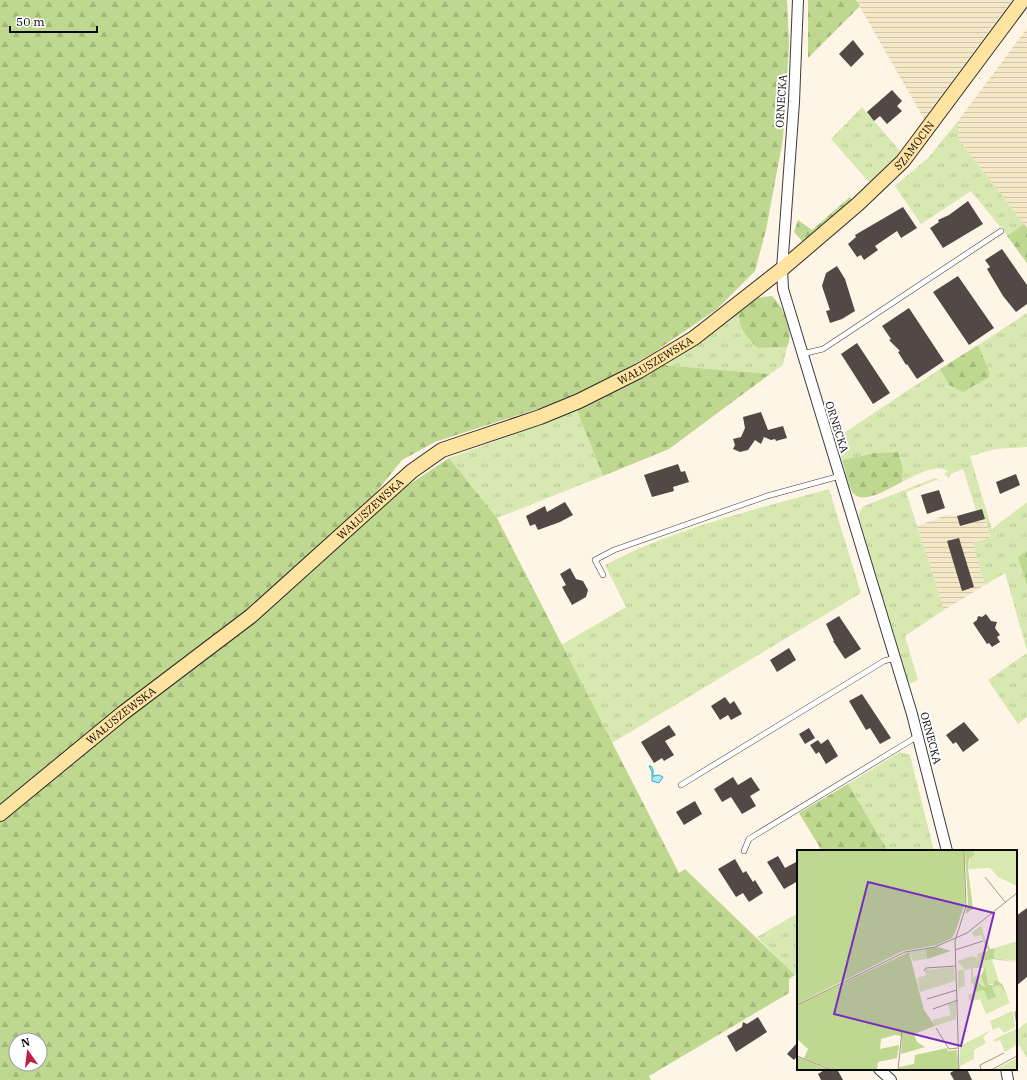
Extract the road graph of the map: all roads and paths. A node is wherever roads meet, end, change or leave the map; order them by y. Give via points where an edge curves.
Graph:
1 (798, 0) edge
2 (1023, 0) edge
3 (1002, 231) dead end
4 (782, 269) junction
5 (802, 354) junction
6 (840, 476) junction
7 (603, 575) dead end
8 (895, 658) junction
9 (918, 736) junction
10 (681, 785) dead end
11 (0, 814) edge
12 (947, 850) edge
13 (744, 851) dead end
14 (880, 1070) edge
15 (1006, 1070) edge
16 (891, 1080) edge
17 (1008, 1080) edge

1 - 4 street, ORNECKA via 794,102
2 - 4 street, SZAMOCIN via 903,161 858,204
3 - 5 lane via 823,349
4 - 5 street, ORNECKA via 783,290
4 - 11 street, WAŁUSZEWSKA via 694,338 640,371 579,401 442,450 433,456 394,487 251,616 123,713
5 - 6 street, ORNECKA
6 - 7 lane via 767,496 614,550 595,560
6 - 8 street, ORNECKA
8 - 9 street, ORNECKA
8 - 10 lane via 884,661
9 - 12 street, ORNECKA
9 - 13 lane via 749,839
14 - 16 street
15 - 17 street

